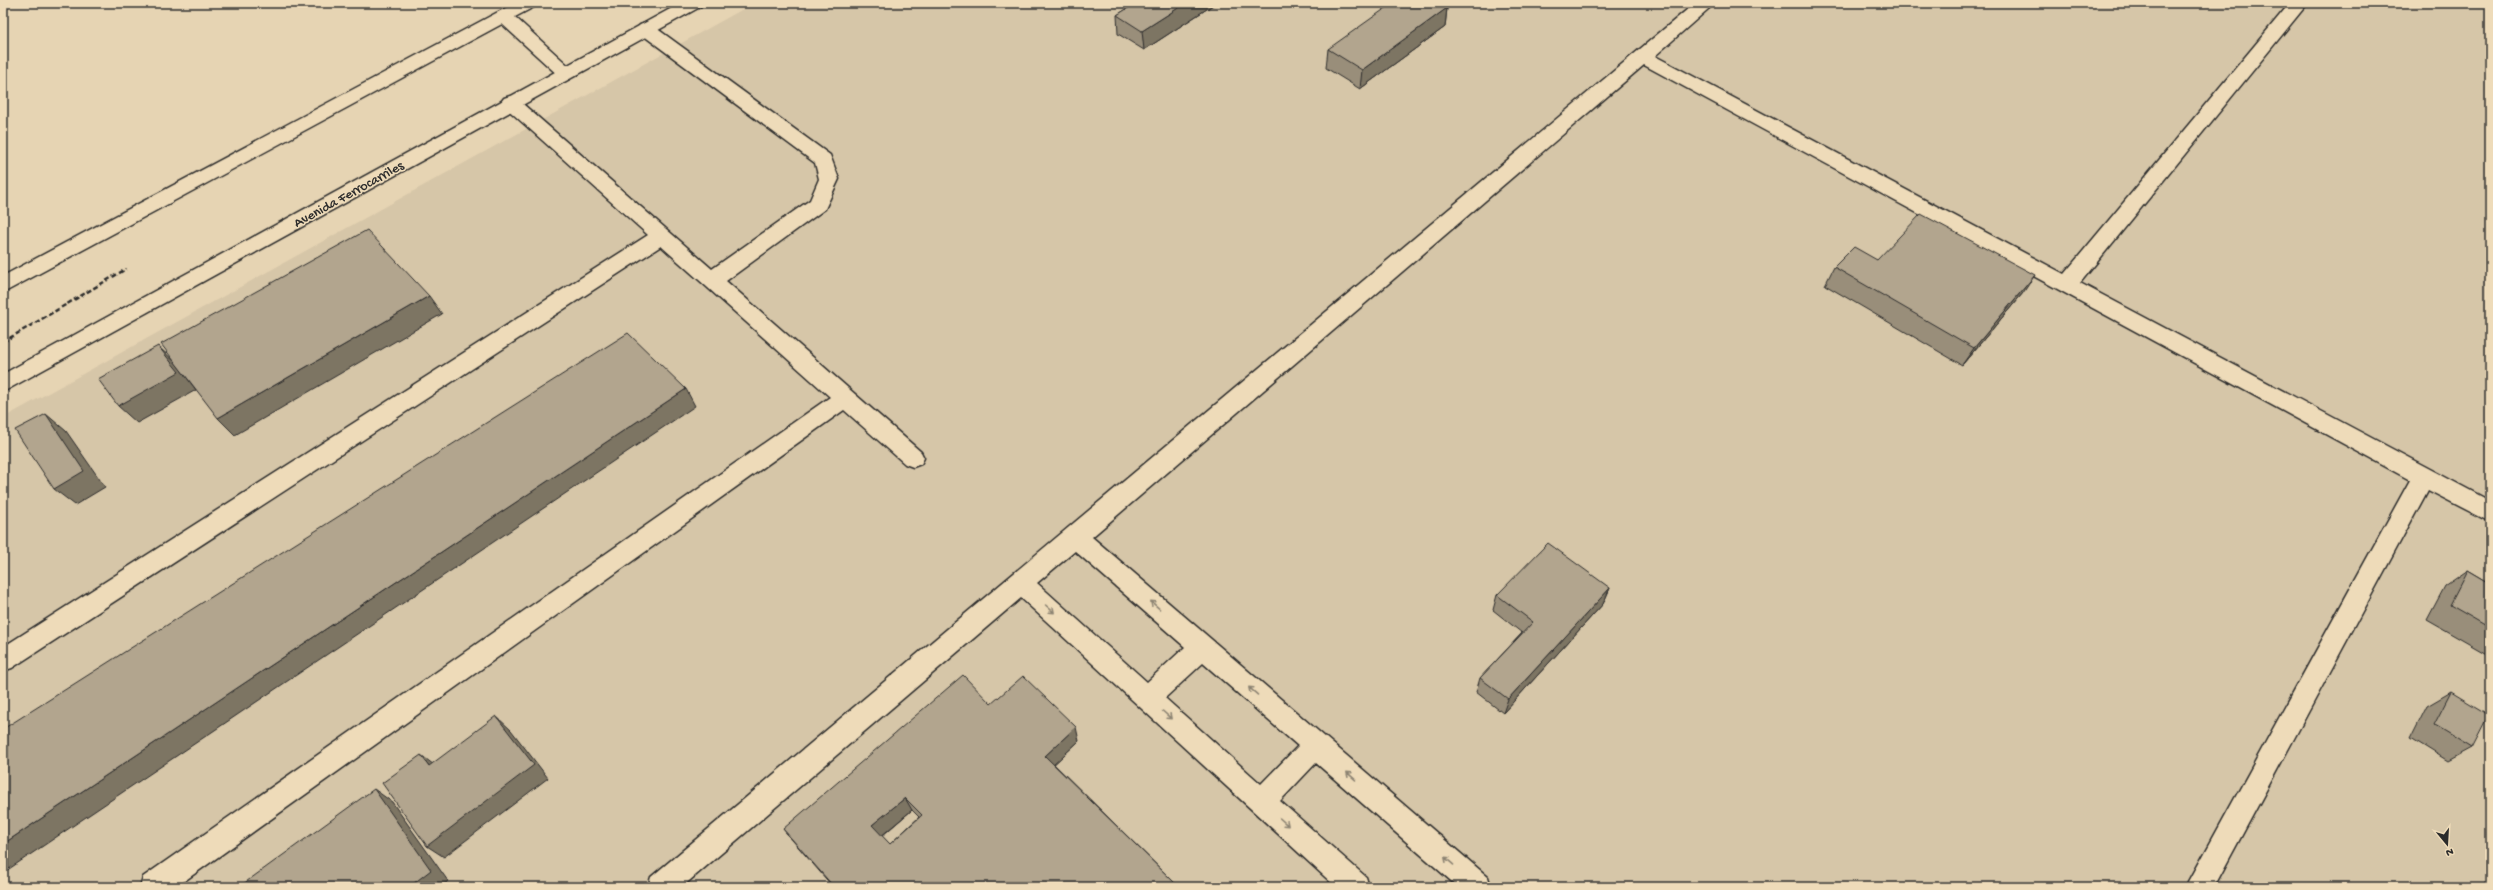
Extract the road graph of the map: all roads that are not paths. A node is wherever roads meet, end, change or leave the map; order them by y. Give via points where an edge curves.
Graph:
1 (528, 3) edge
2 (694, 3) edge
3 (1706, 3) edge
4 (2299, 3) edge
5 (504, 16) junction
6 (646, 29) junction
7 (1643, 57) junction
8 (566, 73) junction
9 (510, 102) junction
10 (662, 236) junction
11 (712, 280) junction
12 (3, 285) edge
13 (2067, 285) junction
14 (3, 384) edge
15 (843, 399) junction
16 (913, 458) dead end
17 (2424, 476) junction
18 (2490, 512) edge
19 (1076, 537) junction
20 (1021, 583) junction
21 (1202, 647) junction
22 (3, 660) edge
23 (1148, 698) junction
24 (1316, 746) junction
25 (1262, 802) junction
26 (153, 887) edge
27 (661, 887) edge
28 (1356, 887) edge
29 (1478, 887) edge
30 (2199, 887) edge

1 - 5 main road
2 - 6 main road, Avenida Ferrocarriles
3 - 7 main road
4 - 13 main road
5 - 8 main road
5 - 12 main road
6 - 8 main road, Avenida Ferrocarriles
6 - 11 main road via 823,160 829,179 818,204
7 - 13 main road
7 - 19 main road
8 - 9 main road, Avenida Ferrocarriles
9 - 10 main road
9 - 14 main road, Avenida Ferrocarriles
10 - 11 main road
10 - 22 main road
11 - 15 main road
13 - 17 main road
15 - 16 main road
15 - 26 main road
17 - 18 main road
17 - 30 main road
19 - 20 main road
21 -> 19 main road
20 -> 23 main road
20 - 27 main road
21 - 23 main road
24 -> 21 main road
23 -> 25 main road
24 - 25 main road
29 -> 24 main road
25 -> 28 main road

